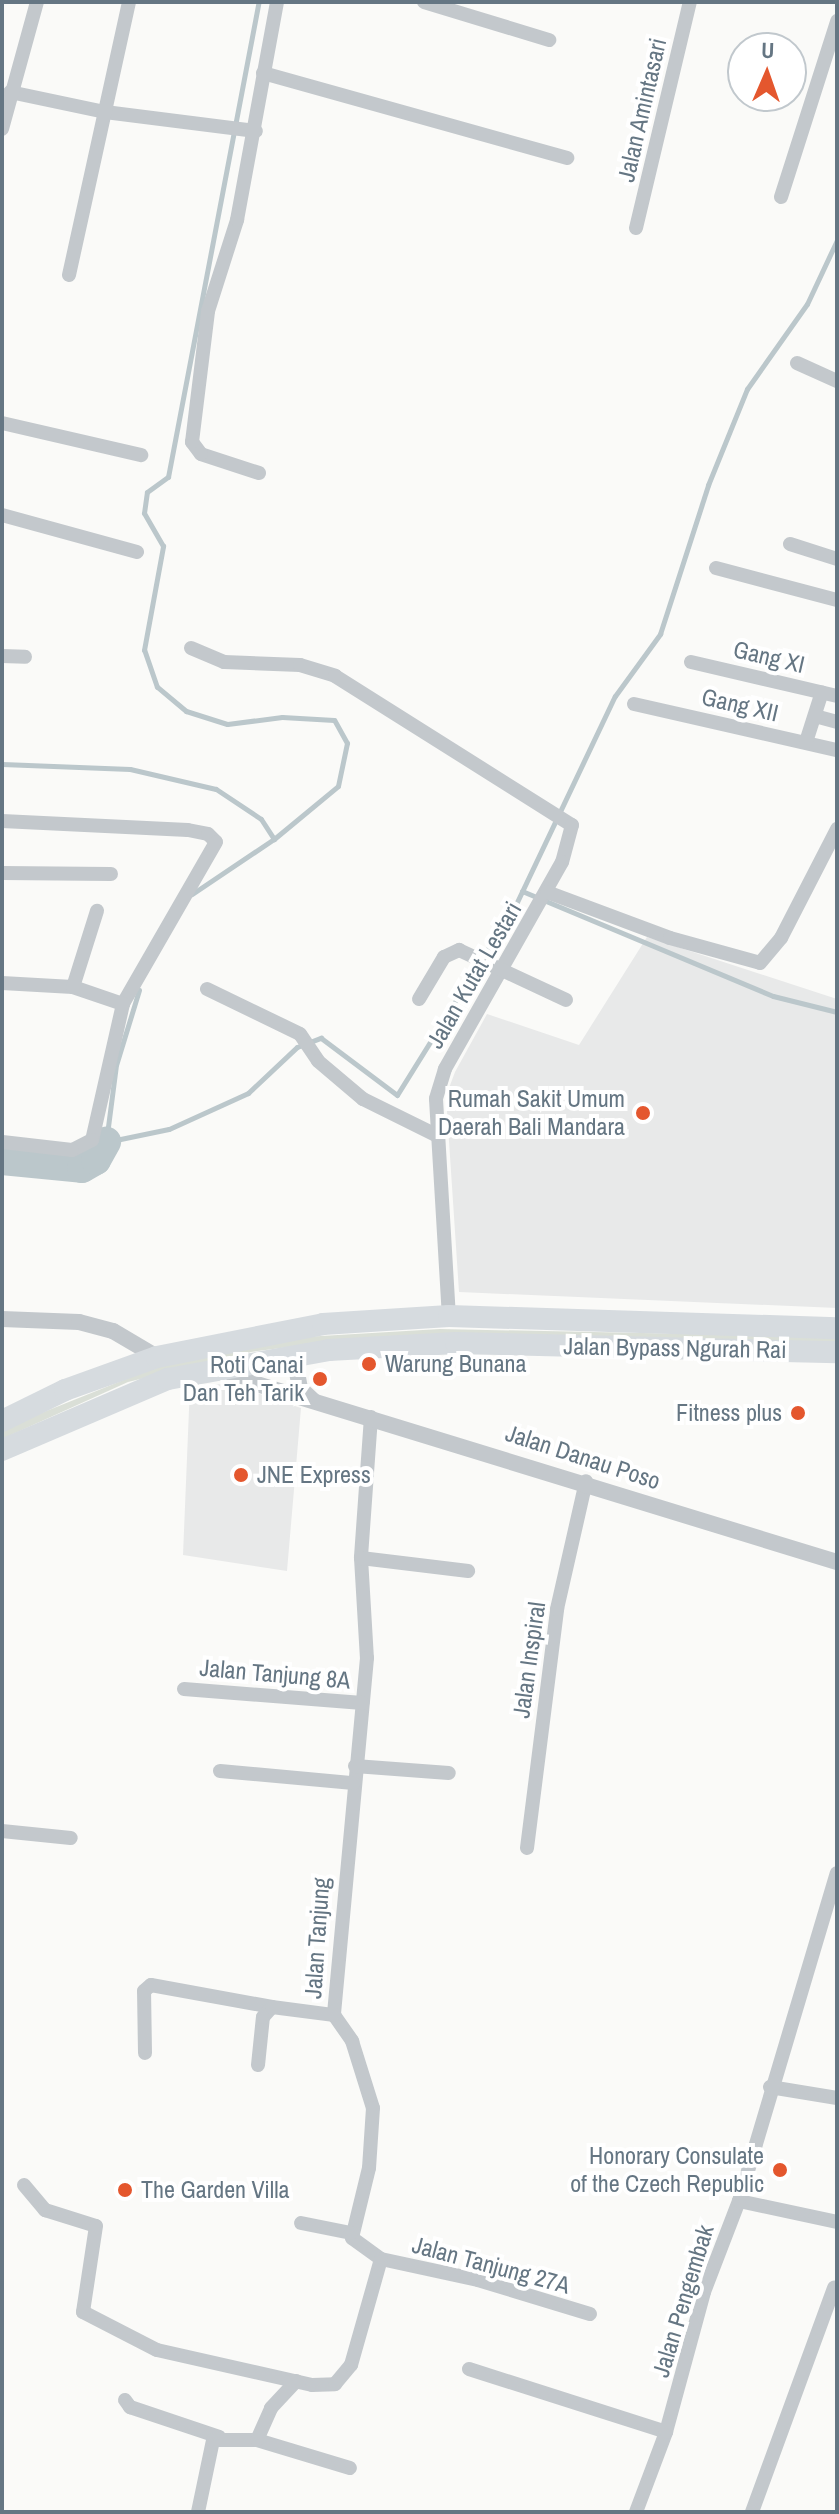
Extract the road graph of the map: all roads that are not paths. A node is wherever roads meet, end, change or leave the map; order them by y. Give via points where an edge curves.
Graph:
1 (37, 2) edge
2 (129, 2) edge
3 (277, 2) edge
4 (424, 2) edge
5 (690, 2) edge
6 (837, 21) edge
7 (549, 40) dead end
8 (263, 73) junction
9 (10, 92) junction
10 (105, 112) junction
11 (2, 129) edge
12 (251, 131) junction
13 (567, 158) dead end
14 (781, 197) dead end
15 (636, 228) dead end
16 (69, 275) dead end
17 (797, 363) dead end
18 (837, 381) edge
19 (2, 423) edge
20 (141, 455) dead end
21 (259, 473) dead end
22 (2, 515) edge
23 (790, 544) dead end
24 (137, 552) dead end
25 (837, 559) edge
26 (716, 568) dead end
27 (837, 600) edge
28 (191, 648) dead end
29 (2, 656) edge
30 (25, 657) dead end
31 (691, 662) dead end
32 (822, 692) junction
33 (837, 696) edge
34 (634, 704) dead end
35 (815, 716) junction
36 (837, 722) edge
37 (806, 742) junction
38 (837, 750) edge
39 (2, 821) edge
40 (835, 838) edge
41 (2, 873) edge
42 (111, 874) dead end
43 (543, 899) junction
44 (97, 911) dead end
45 (498, 969) junction
46 (2, 983) edge
47 (73, 987) junction
48 (207, 989) dead end
49 (419, 999) dead end
50 (566, 1000) dead end
51 (123, 1004) junction
52 (436, 1135) junction
53 (2, 1142) edge
54 (449, 1316) junction
55 (2, 1319) edge
56 (837, 1328) edge
57 (837, 1352) edge
58 (294, 1355) junction
59 (157, 1357) junction
60 (220, 1367) junction
61 (314, 1401) junction
62 (371, 1417) junction
63 (2, 1421) edge
64 (2, 1450) edge
65 (586, 1481) junction
66 (361, 1558) junction
67 (837, 1562) edge
68 (468, 1571) dead end
69 (184, 1689) dead end
70 (362, 1703) junction
71 (355, 1766) junction
72 (220, 1771) dead end
73 (449, 1773) dead end
74 (353, 1783) junction
75 (2, 1831) edge
76 (71, 1838) dead end
77 (527, 1848) dead end
78 (837, 1873) edge
79 (272, 2007) junction
80 (334, 2015) junction
81 (145, 2053) dead end
82 (258, 2065) dead end
83 (770, 2087) junction
84 (837, 2098) edge
85 (24, 2185) dead end
86 (739, 2201) junction
87 (837, 2222) edge
88 (301, 2223) dead end
89 (351, 2233) junction
90 (381, 2259) junction
91 (834, 2288) dead end
92 (590, 2314) dead end
93 (469, 2369) dead end
94 (296, 2381) junction
95 (125, 2400) dead end
96 (666, 2432) junction
97 (219, 2437) junction
98 (257, 2440) junction
99 (350, 2468) dead end
100 (198, 2512) edge
101 (636, 2512) edge
102 (752, 2512) edge

1 - 9 street
2 - 10 street
3 - 8 street
4 - 7 street
5 - 15 street, Jalan Amintasari
6 - 14 street
8 - 12 street
8 - 13 street
9 - 10 street
9 - 11 street
10 - 12 street
10 - 16 street
12 - 21 street via 237,220 208,311 192,442 201,454
17 - 18 street
19 - 20 street
22 - 24 street
23 - 25 street
26 - 27 street
28 - 43 street via 224,662 300,665 335,676 542,802 572,825 572,838
29 - 30 street
31 - 32 street, Gang XI
32 - 33 street, Gang XI
32 - 35 street
34 - 37 street, Gang XII
35 - 36 street
35 - 37 street
37 - 38 street, Gang XII
39 - 51 street via 188,830 215,839 214,851
40 - 43 street, Jalan Kutat Lestari via 781,938 760,963
41 - 42 street
43 - 45 street, Jalan Kutat Lestari
44 - 47 street
45 - 49 street via 459,950 447,954
45 - 50 street
45 - 52 street, Jalan Kutat Lestari via 445,1069 436,1099
46 - 47 street
47 - 51 street
48 - 52 street via 300,1034 318,1061 381,1110
51 - 53 street via 92,1140 72,1150
52 - 54 street, Jalan Kutat Lestari
54 - 56 highway, Jalan Bypass Ngurah Rai
54 - 59 highway, Jalan Bypass Ngurah Rai via 323,1324
55 - 59 street via 79,1322 113,1331
57 - 58 highway, Jalan Bypass Ngurah Rai via 456,1343
58 - 60 highway, Jalan Bypass Ngurah Rai
58 - 61 street via 300,1388
59 - 63 highway, Jalan Bypass Ngurah Rai via 65,1390
60 - 61 street, Jalan Danau Poso
60 - 64 highway, Jalan Bypass Ngurah Rai via 168,1379
61 - 62 street, Jalan Danau Poso
62 - 65 street, Jalan Danau Poso
62 - 66 street, Jalan Tanjung
65 - 67 street, Jalan Danau Poso
65 - 77 street, Jalan Inspiral via 557,1609
66 - 68 street
66 - 70 street, Jalan Tanjung via 369,1629
69 - 70 street, Jalan Tanjung 8A
70 - 71 street, Jalan Tanjung
71 - 73 street
71 - 74 street, Jalan Tanjung
72 - 74 street
74 - 80 street, Jalan Tanjung
75 - 76 street
78 - 83 street, Jalan Pengembak
79 - 80 street
79 - 81 street via 151,1985 144,1991
79 - 82 street via 263,2017
80 - 89 street, Jalan Tanjung via 352,2041 375,2127
83 - 84 street
83 - 86 street, Jalan Pengembak
85 - 94 street via 45,2210 96,2226 81,2307 157,2350
86 - 87 street
86 - 96 street, Jalan Pengembak via 704,2292
88 - 89 street
89 - 90 street via 360,2248
90 - 92 street, Jalan Tanjung 27A via 478,2280
90 - 94 street via 344,2378 324,2386
91 - 102 street
93 - 96 street
94 - 98 street via 271,2408
95 - 97 street via 130,2407
96 - 101 street, Jalan Pengembak
97 - 98 street
97 - 100 street via 210,2449
98 - 99 street

